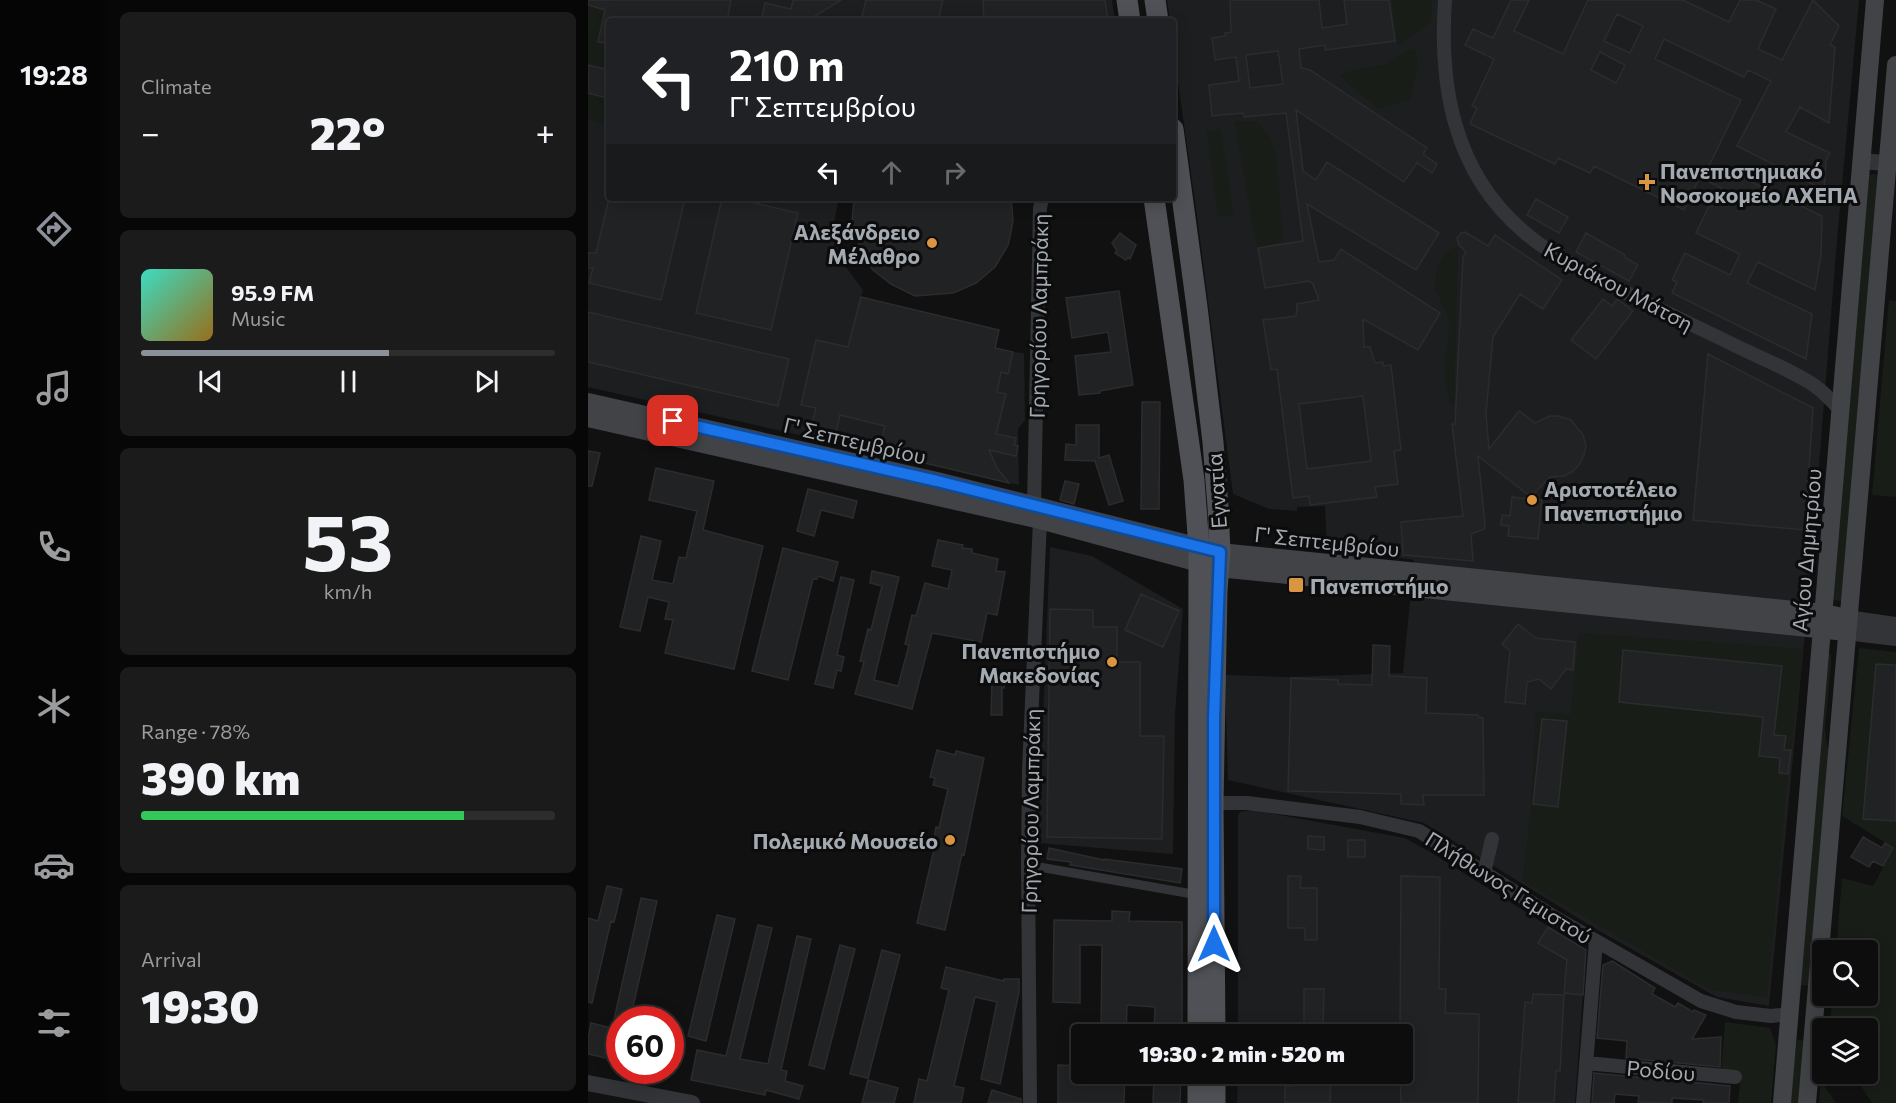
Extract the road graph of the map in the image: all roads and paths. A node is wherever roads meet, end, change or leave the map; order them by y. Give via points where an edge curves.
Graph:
1 (1127, 0) edge
2 (1155, 0) edge
3 (1445, 0) edge
4 (1875, 0) edge
5 (1130, 18) edge
6 (1158, 18) edge
7 (1896, 65) edge
8 (1176, 152) edge
9 (1862, 161) junction
10 (1892, 164) edge
11 (1041, 201) edge
12 (1154, 201) edge
13 (588, 402) edge
14 (1841, 411) junction
15 (588, 418) edge
16 (821, 463) junction
17 (1037, 513) junction
18 (1209, 558) junction
19 (1823, 622) junction
20 (1847, 625) junction
21 (1896, 625) edge
22 (1896, 638) edge
23 (1213, 803) junction
24 (1492, 838) dead end
25 (1028, 866) junction
26 (1485, 873) junction
27 (1198, 895) junction
28 (1821, 940) edge
29 (1596, 941) junction
30 (1812, 999) edge
31 (1816, 1006) edge
32 (1790, 1014) junction
33 (1198, 1024) edge
34 (1215, 1024) edge
35 (1586, 1063) junction
36 (1735, 1077) dead end
37 (588, 1083) edge
38 (1198, 1084) edge
39 (1215, 1084) edge
40 (692, 1103) edge
41 (1030, 1103) edge
42 (1198, 1103) edge
43 (1215, 1103) edge
44 (1583, 1103) edge
45 (1782, 1103) edge
46 (1807, 1103) edge

1 - 5 main road
2 - 6 main road
3 - 14 street, Κυριάκου Μάτση via 1445,76 1458,136 1478,178 1501,210 1524,233 1553,253 1814,385
4 - 9 main road, Αγίου Δημητρίου
7 - 10 main road
8 - 18 main road, Εγνατία via 1213,442
9 - 10 street
9 - 14 main road, Αγίου Δημητρίου
10 - 20 main road
11 - 17 street, Γρηγορίου Λαμπράκη
12 - 18 main road, Εγνατία via 1194,480
13 - 16 main road, Γ' Σεπτεμβρίου
14 - 19 main road, Αγίου Δημητρίου
15 - 16 main road, Γ' Σεπτεμβρίου
16 - 17 main road, Γ' Σεπτεμβρίου
17 - 18 main road, Γ' Σεπτεμβρίου
17 - 25 street, Γρηγορίου Λαμπράκη
18 - 19 main road, Γ' Σεπτεμβρίου
18 - 23 main road, Εγνατία
18 - 27 main road, Εγνατία
19 - 20 main road, Γ' Σεπτεμβρίου
19 - 32 main road, Αγίου Δημητρίου
20 - 21 street, Γ' Σεπτεμβρίου
20 - 22 street, Γ' Σεπτεμβρίου
20 - 28 main road
23 - 26 street, Πλήθωνος Γεμιστού via 1263,804 1360,817 1411,829
23 - 34 main road, Εγνατία
24 - 26 street
25 - 27 street
25 - 41 street, Γρηγορίου Λαμπράκη
26 - 29 street, Πλήθωνος Γεμιστού
27 - 33 main road, Εγνατία
29 - 32 street, Πλήθωνος Γεμιστού via 1710,1005 1757,1015
29 - 35 street
30 - 32 main road
31 - 46 main road
32 - 45 main road, Αγίου Δημητρίου
35 - 36 street, Ροδίου
35 - 44 street
37 - 40 street
38 - 42 main road
39 - 43 main road

